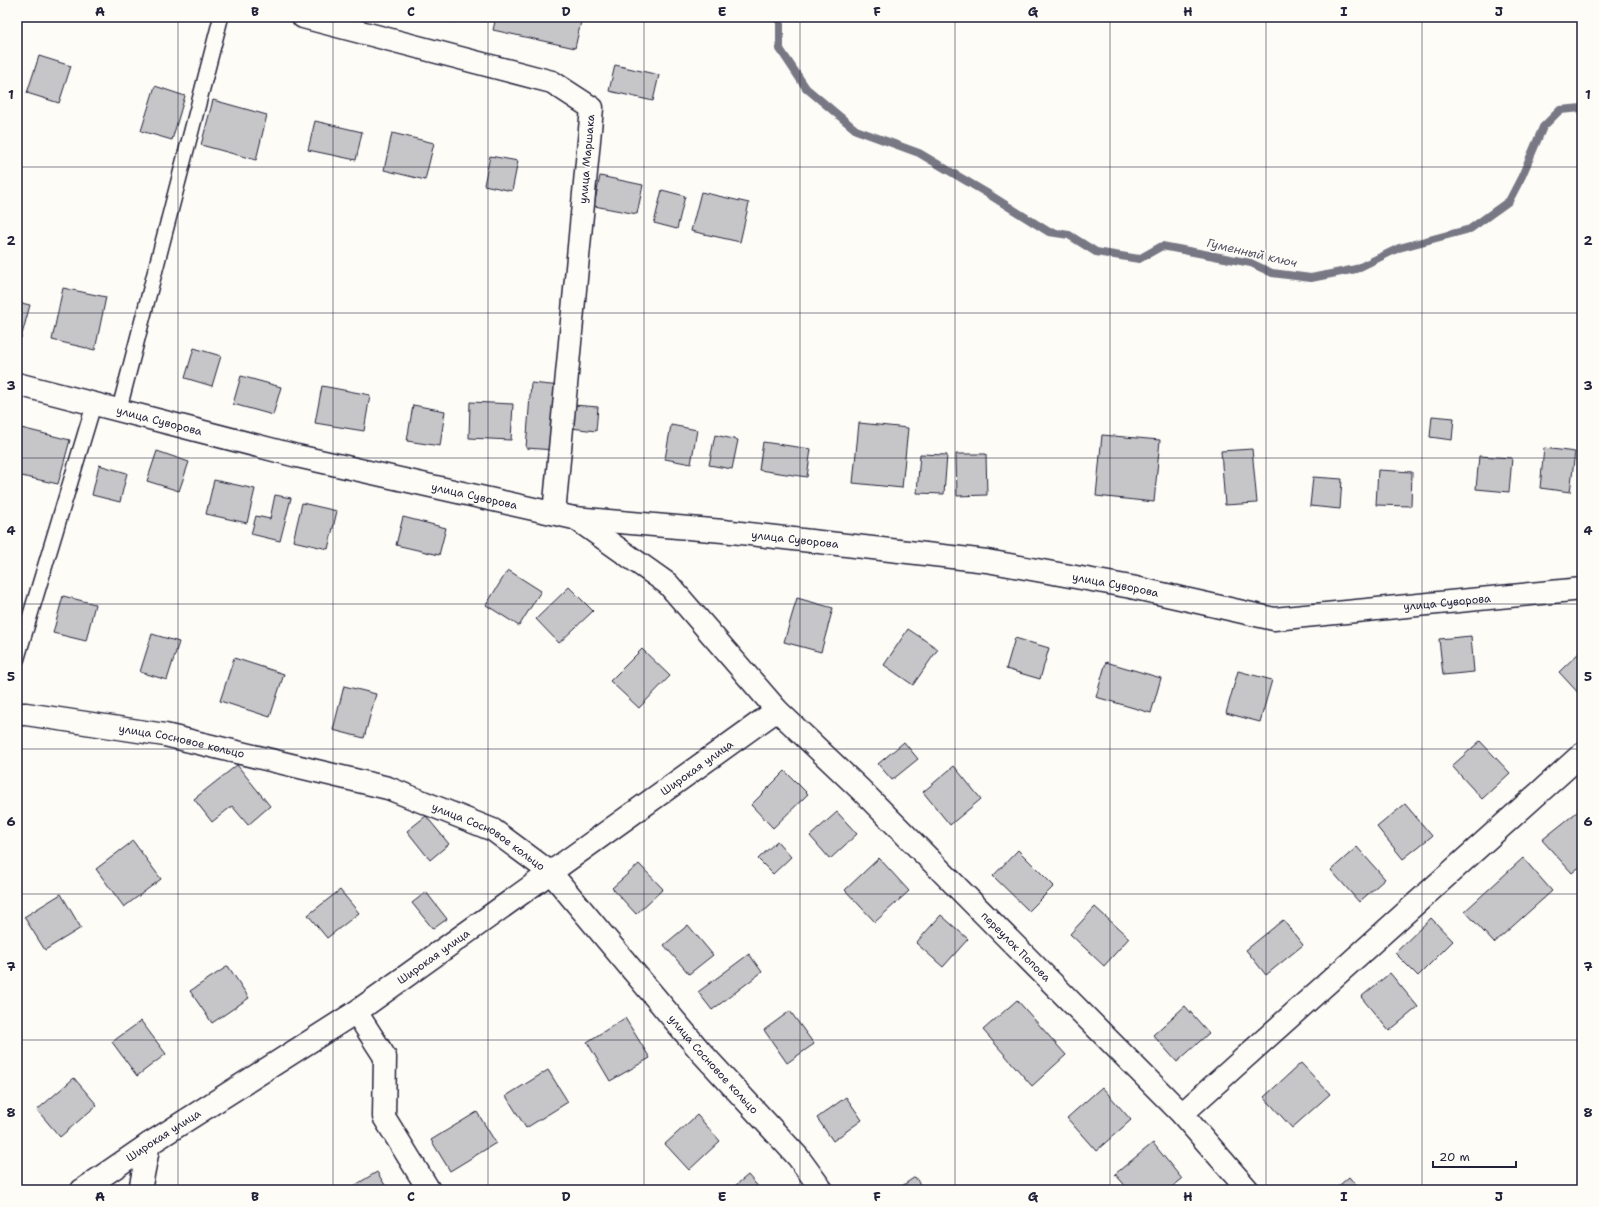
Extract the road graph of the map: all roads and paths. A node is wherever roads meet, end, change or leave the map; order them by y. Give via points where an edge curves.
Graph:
1 (221, 17) edge
2 (303, 17) edge
3 (17, 384) edge
4 (94, 404) junction
5 (119, 410) junction
6 (564, 515) junction
7 (1582, 589) edge
8 (17, 659) edge
9 (777, 710) junction
10 (17, 714) edge
11 (1582, 754) edge
12 (551, 873) junction
13 (356, 1012) junction
14 (1182, 1114) junction
15 (149, 1144) junction
16 (82, 1190) edge
17 (140, 1190) edge
18 (429, 1190) edge
19 (822, 1190) edge
20 (1248, 1190) edge

1 - 5 lane
2 - 6 street, улица Маршака via 552,82 592,108
3 - 4 street, улица Суворова
4 - 5 street, улица Суворова
4 - 8 lane
5 - 6 street, улица Суворова via 297,456
6 - 7 street, улица Суворова via 987,561 1131,587 1274,620
6 - 9 street, переулок Попова via 668,584
9 - 12 street, Широкая улица
9 - 14 street, переулок Попова via 862,791
10 - 12 street, улица Сосновое кольцо via 164,735 388,788 493,830
11 - 14 street
12 - 13 street, Широкая улица
12 - 19 street, улица Сосновое кольцо via 701,1052 798,1157
13 - 15 street, Широкая улица
13 - 18 street via 385,1057 384,1117
14 - 20 street, переулок Попова
15 - 16 street, Широкая улица
15 - 17 street

